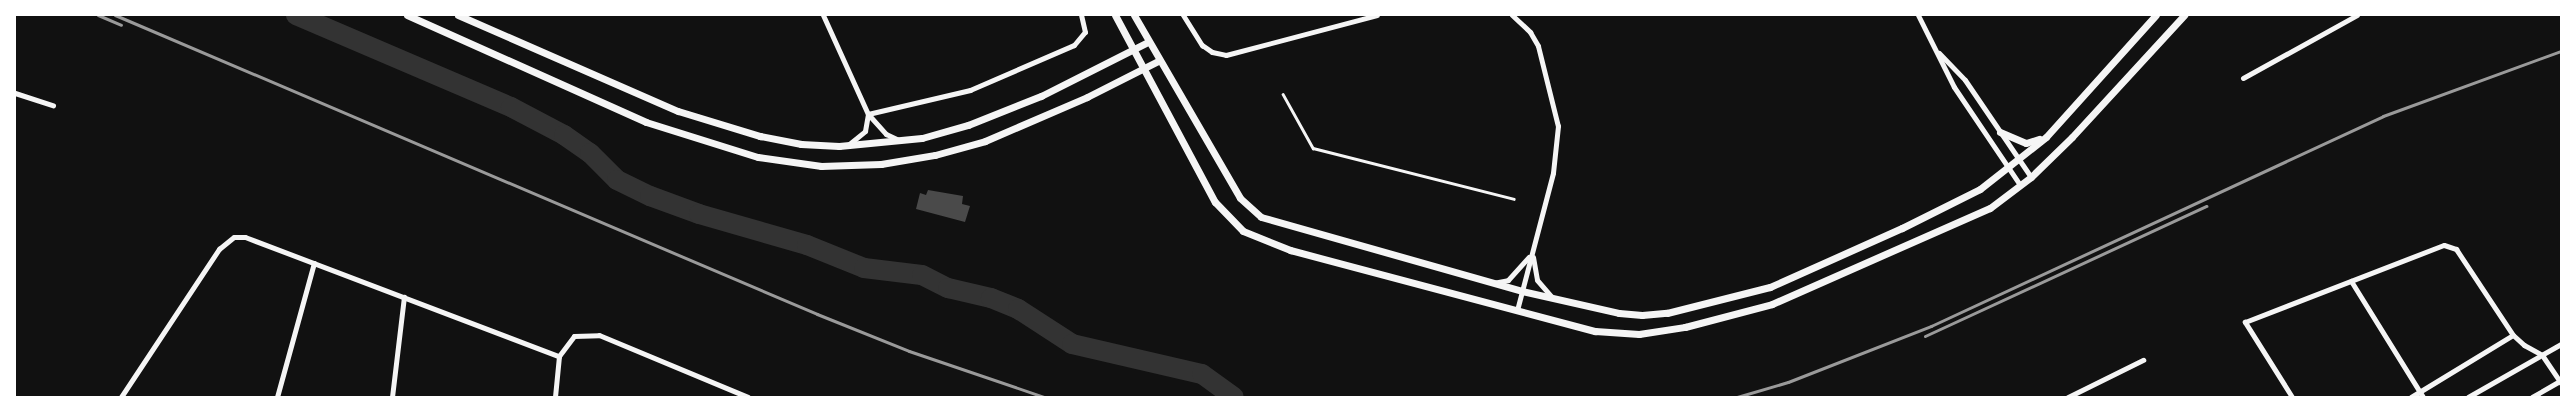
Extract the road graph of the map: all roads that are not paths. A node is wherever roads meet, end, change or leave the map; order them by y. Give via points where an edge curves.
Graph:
1 (407, 15) edge
2 (458, 15) edge
3 (823, 15) edge
4 (1080, 15) edge
5 (1115, 15) edge
6 (1134, 15) edge
7 (1183, 15) edge
8 (1377, 15) edge
9 (1512, 15) edge
10 (1918, 15) edge
11 (2156, 15) edge
12 (2184, 15) edge
13 (2357, 15) edge
14 (2349, 17) edge
15 (1148, 42) junction
16 (1935, 49) junction
17 (1133, 50) junction
18 (1158, 61) junction
19 (1142, 69) junction
20 (2243, 78) dead end
21 (15, 94) edge
22 (1283, 94) dead end
23 (53, 105) dead end
24 (868, 114) junction
25 (2000, 132) junction
26 (2046, 137) junction
27 (900, 141) junction
28 (848, 145) junction
29 (2018, 159) junction
30 (2008, 167) junction
31 (2031, 177) junction
32 (2020, 185) junction
33 (1514, 199) dead end
34 (1532, 252) junction
35 (314, 263) junction
36 (2351, 281) junction
37 (1493, 283) junction
38 (1522, 291) junction
39 (404, 297) junction
40 (1554, 298) junction
41 (1517, 310) junction
42 (2513, 334) junction
43 (2561, 344) edge
44 (2542, 355) junction
45 (559, 356) junction
46 (2143, 360) dead end
47 (2560, 381) edge
48 (2421, 394) edge
49 (121, 397) edge
50 (277, 397) edge
51 (392, 397) edge
52 (555, 397) edge
53 (748, 397) edge
54 (2068, 397) edge
55 (2292, 397) edge
56 (2411, 397) edge
57 (2468, 397) edge
58 (2532, 397) edge

1 - 19 street via 646,122 758,157 821,166 881,164 935,155 985,141
2 - 28 street via 634,92 722,126 801,144
3 - 24 street
4 - 24 street via 1085,32 1074,45 970,90 939,100
5 - 17 street
6 - 15 street
7 - 8 street via 1202,45 1212,52 1226,55
9 - 34 street via 1530,32 1538,46 1558,126 1553,173
10 - 16 street
11 - 26 street
12 - 31 street
13 - 14 street
14 - 20 street
15 - 17 street
15 - 18 street
16 - 25 street via 1965,80
16 - 30 street via 1954,87
17 - 19 street
17 - 27 street via 1010,110 968,125
18 - 19 street
18 - 37 street via 1240,198 1262,217
19 - 41 street via 1215,202 1243,231 1290,250
21 - 23 street
22 - 33 lane via 1313,148
24 - 27 street via 886,134
24 - 28 street via 865,131
25 - 26 street via 2026,143
25 - 29 street
26 - 29 street
27 - 28 street
29 - 30 street
29 - 31 street
30 - 32 street
30 - 40 street via 1980,189 1944,208 1770,287 1667,313 1642,315
31 - 32 street
32 - 41 street via 1990,208 1772,304 1685,327 1661,332 1616,334
34 - 37 street via 1524,266 1508,280
34 - 38 street
34 - 40 street via 1537,280
35 - 39 street
35 - 49 street via 245,237 234,237 219,249
35 - 50 street
36 - 42 street via 2444,246 2456,249
36 - 48 street
36 - 55 street via 2245,322
37 - 38 street
38 - 40 street
38 - 41 street
39 - 45 street
39 - 51 street
42 - 44 street
42 - 48 street
43 - 44 street
44 - 47 street
44 - 57 street
45 - 52 street
45 - 53 street via 574,336 599,336
46 - 54 street
47 - 58 street
48 - 56 street

